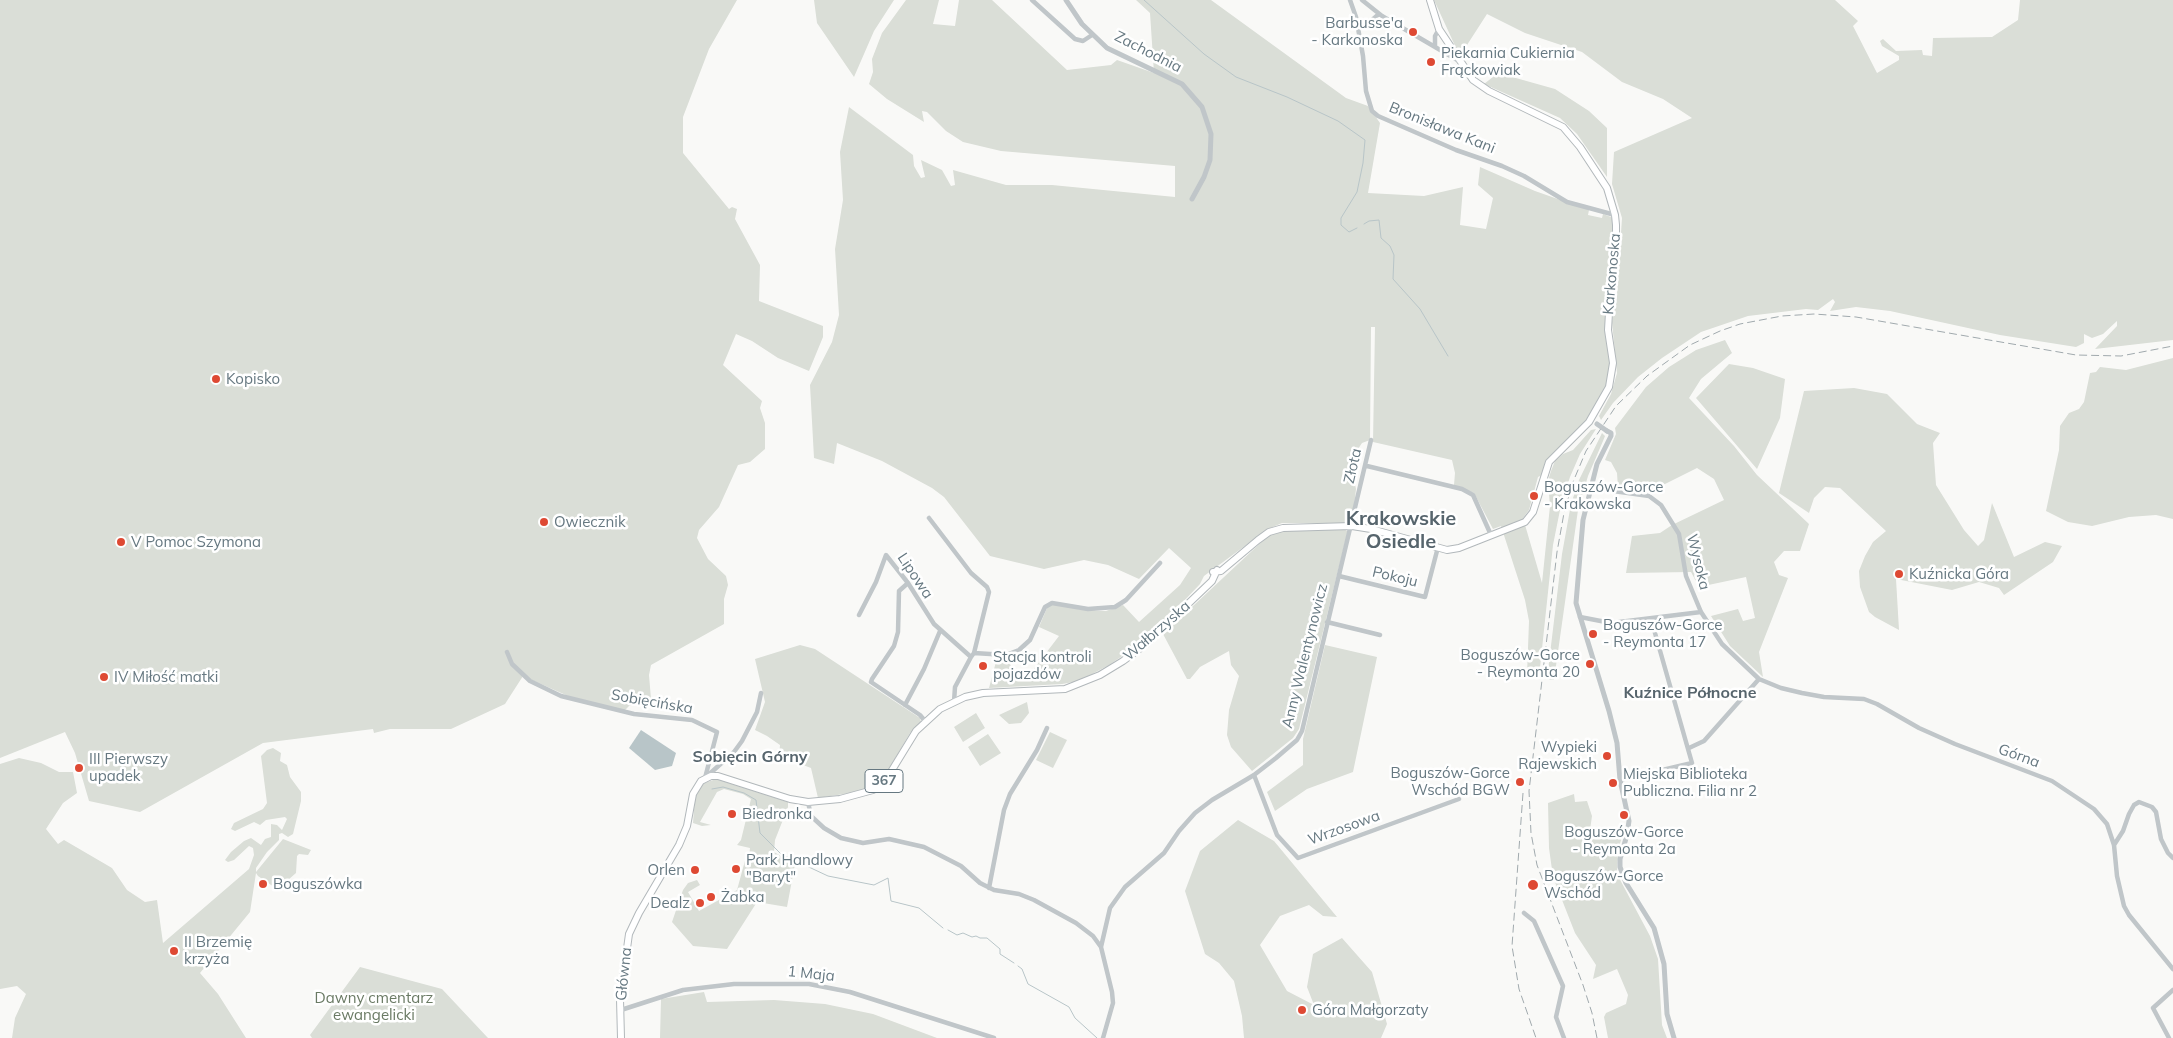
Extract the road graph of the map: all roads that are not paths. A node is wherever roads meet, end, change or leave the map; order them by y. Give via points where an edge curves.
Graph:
1 (1032, 0) edge
2 (1066, 0) edge
3 (1350, 0) edge
4 (1362, 0) edge
5 (1430, 0) edge
6 (1381, 15) junction
7 (1357, 25) junction
8 (1439, 29) junction
9 (1092, 35) junction
10 (1435, 36) junction
11 (1420, 39) junction
12 (1434, 46) junction
13 (1459, 61) junction
14 (1192, 199) dead end
15 (1615, 215) junction
16 (1594, 420) junction
17 (1371, 440) dead end
18 (1367, 466) junction
19 (1592, 488) junction
20 (929, 518) dead end
21 (1352, 526) junction
22 (1492, 535) junction
23 (1438, 547) junction
24 (1160, 563) dead end
25 (1339, 576) junction
26 (908, 583) junction
27 (1701, 612) junction
28 (859, 615) dead end
29 (1580, 617) junction
30 (1651, 619) junction
31 (1327, 622) junction
32 (940, 631) junction
33 (1380, 634) dead end
34 (507, 652) dead end
35 (973, 655) junction
36 (1759, 679) junction
37 (761, 693) dead end
38 (954, 702) junction
39 (905, 705) junction
40 (925, 721) junction
41 (1047, 728) dead end
42 (1689, 748) junction
43 (712, 752) junction
44 (722, 762) junction
45 (1254, 775) junction
46 (706, 778) junction
47 (1620, 780) junction
48 (1459, 800) dead end
49 (808, 802) junction
50 (2114, 845) junction
51 (2173, 858) edge
52 (989, 888) junction
53 (1524, 913) dead end
54 (1104, 933) junction
55 (1093, 936) junction
56 (1101, 946) junction
57 (2173, 970) edge
58 (2173, 990) edge
59 (621, 1010) junction
60 (621, 1038) edge
61 (994, 1038) edge
62 (1103, 1038) edge
63 (1564, 1038) edge
64 (1674, 1038) edge
65 (2169, 1038) edge

1 - 9 street, Zachodnia via 1075,39 1083,41
2 - 9 street, Zachodnia
3 - 7 street, Bronisława Kani
4 - 6 street
5 - 8 main road, Karkonoska
6 - 7 street
6 - 11 street
7 - 15 street, Bronisława Kani via 1366,91 1372,111 1378,116 1502,166 1576,205
8 - 10 street
8 - 13 main road, Karkonoska
9 - 14 street, Zachodnia via 1107,48 1182,84 1196,98 1211,134 1210,160
10 - 11 street
10 - 12 street
11 - 12 street
12 - 13 street
13 - 15 main road, Karkonoska via 1477,84 1552,121 1572,136 1602,178
15 - 16 main road, Karkonoska via 1616,252 1608,330 1614,363 1609,387
16 - 19 street, bridge via 1611,436 1598,464
16 - 22 main road, Karkonoska via 1549,462 1534,512 1525,522
17 - 18 street, Złota
18 - 21 street, Złota
18 - 22 street via 1473,494
19 - 27 street, Wysoka via 1649,496 1661,505 1679,534 1686,576
19 - 29 street via 1584,520 1578,579 1576,603
20 - 35 street via 971,573 987,587 989,598
21 - 23 main road
21 - 25 street, Anny Walentynowicz
21 - 38 main road, Wałbrzyska / 367 via 1276,529 1228,566 1215,571 1209,583 1137,652 1083,683 1065,689 984,693
22 - 23 main road via 1459,548 1447,550
23 - 25 street, Pokoju via 1425,597
24 - 35 street via 1126,600 1115,607 1088,609 1052,602 1045,607 1030,640 1019,650 1006,655
25 - 31 street, Anny Walentynowicz
26 - 28 street, Lipowa via 886,555
26 - 32 street, Lipowa
26 - 39 street via 899,591 898,632 894,646 871,682
27 - 30 street
27 - 36 street, Wysoka via 1732,655
29 - 30 street via 1611,623
29 - 47 street via 1617,742
30 - 42 street
31 - 33 street
31 - 45 street, Anny Walentynowicz via 1302,731 1290,747
32 - 35 street, Lipowa
32 - 39 street
34 - 43 street, Sobięcińska via 512,664 530,681 561,696 634,714 692,720 717,732
35 - 38 street via 956,687
36 - 42 street via 1704,741
36 - 50 street, Górna via 1802,693 1864,699 1926,731 2052,782 2100,815 2107,824
37 - 44 street via 749,729 734,752
38 - 40 main road, Wałbrzyska / 367
39 - 40 street
40 - 49 main road, Wałbrzyska / 367 via 888,775 873,790 840,799
41 - 52 street via 1007,802
42 - 47 street via 1692,763
43 - 44 street
43 - 46 street, Sobięcińska
44 - 46 street
45 - 48 street, Wrzosowa via 1277,835 1298,858
45 - 54 street, Anny Walentynowicz via 1195,813 1164,852 1115,899
46 - 49 main road, Wałbrzyska / 367 via 718,776
46 - 59 main road, Główna via 696,786 679,845 629,934
47 - 64 street via 1629,821 1620,867 1654,928 1664,964 1667,1014
49 - 52 street via 811,816 841,838 863,843 889,839 924,847 961,866
50 - 51 street via 2134,805 2139,802 2156,812 2161,839
50 - 57 street, Górna via 2124,906
52 - 55 street via 1034,900
53 - 63 street via 1534,921 1563,986 1556,1017
54 - 55 street via 1099,937
54 - 56 street, Anny Walentynowicz
55 - 56 street
56 - 62 street via 1113,1003
58 - 65 street via 2152,1008
59 - 60 main road, Główna
59 - 61 street, 1 Maja via 683,990 734,984 809,984 850,992

